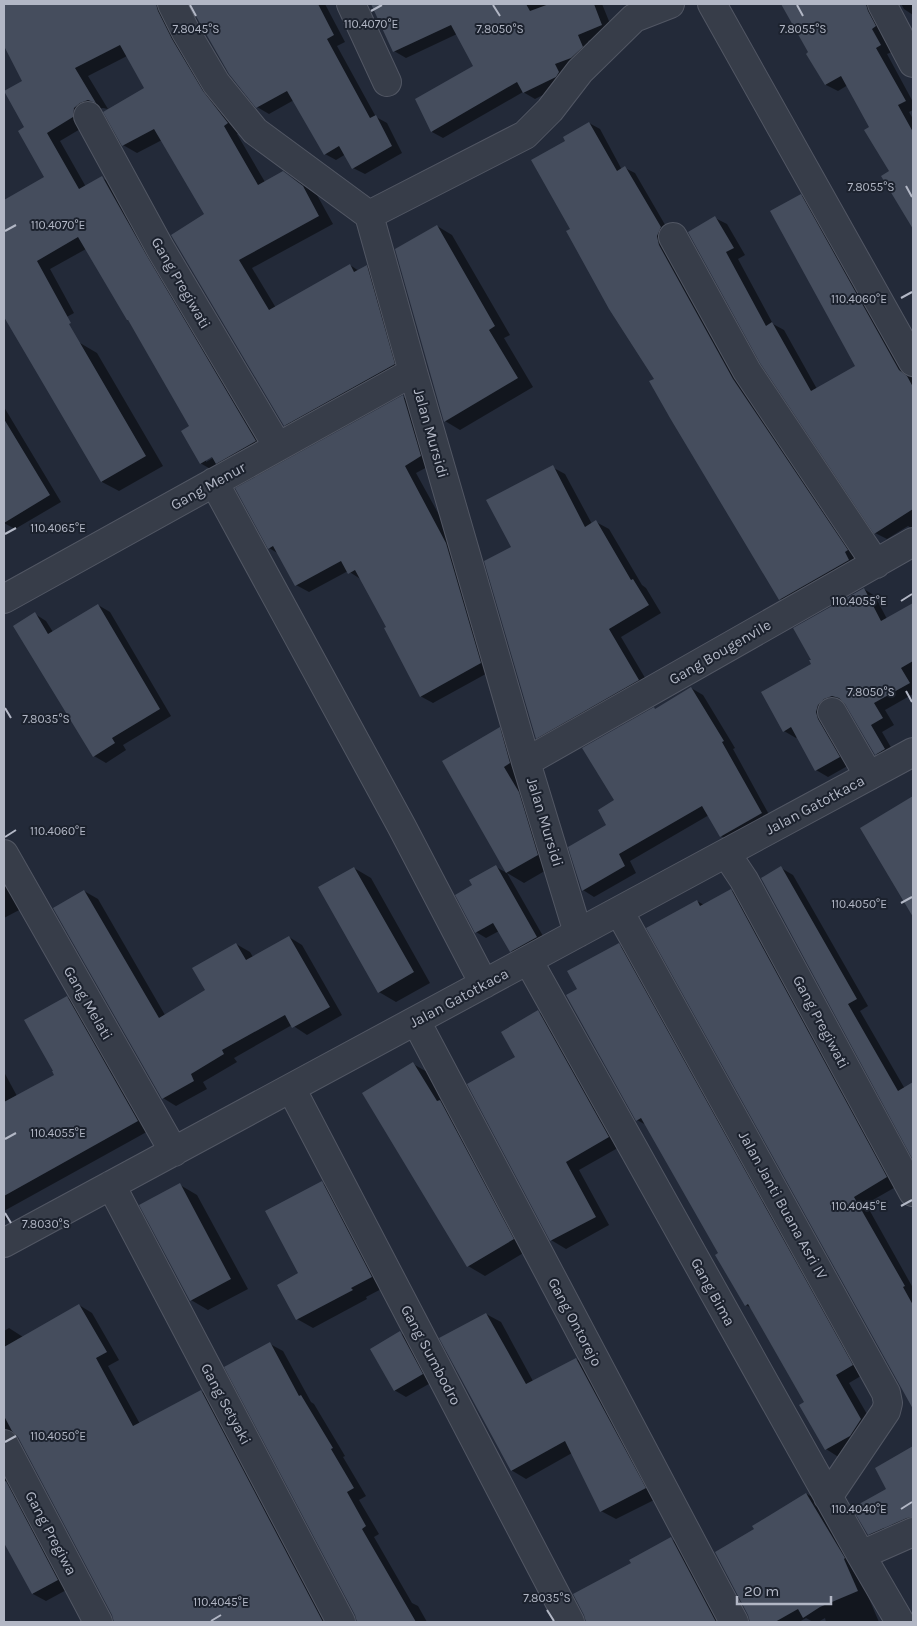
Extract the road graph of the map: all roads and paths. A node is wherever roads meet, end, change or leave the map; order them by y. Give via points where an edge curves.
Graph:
1 (172, 4) edge
2 (351, 4) edge
3 (670, 4) edge
4 (712, 4) edge
5 (882, 4) edge
6 (630, 11) edge
7 (913, 63) edge
8 (387, 82) dead end
9 (88, 116) dead end
10 (369, 215) junction
11 (673, 237) dead end
12 (913, 362) edge
13 (413, 372) junction
14 (278, 447) junction
15 (214, 482) junction
16 (913, 542) edge
17 (876, 564) junction
18 (5, 595) edge
19 (832, 712) dead end
20 (913, 752) edge
21 (526, 762) junction
22 (869, 776) junction
23 (726, 853) junction
24 (4, 854) edge
25 (619, 911) junction
26 (578, 933) junction
27 (528, 960) junction
28 (484, 984) junction
29 (416, 1021) junction
30 (291, 1088) junction
31 (174, 1152) junction
32 (111, 1185) junction
33 (913, 1192) edge
34 (4, 1243) edge
35 (4, 1444) edge
36 (828, 1497) junction
37 (913, 1532) edge
38 (861, 1555) junction
39 (98, 1622) edge
40 (341, 1622) edge
41 (570, 1622) edge
42 (734, 1622) edge
43 (900, 1622) edge

1 - 10 street via 216,83 255,131
2 - 8 street
3 - 6 street
4 - 12 street
5 - 7 street
6 - 10 street via 526,135
9 - 14 street, Gang Pregiwati via 160,248
10 - 13 street, Jalan Mursidi
11 - 17 street via 748,371
13 - 14 street, Gang Menur
13 - 21 street, Jalan Mursidi
14 - 15 street, Gang Menur
15 - 18 street, Gang Menur
15 - 28 street
16 - 17 street, Gang Bougenvile
17 - 21 street, Gang Bougenvile
19 - 22 street
20 - 22 street, Jalan Gatotkaca
21 - 26 street, Jalan Mursidi
22 - 23 street, Jalan Gatotkaca
23 - 25 street, Jalan Gatotkaca
23 - 33 street, Gang Pregiwati via 744,880
24 - 31 street, Gang Melati
25 - 26 street, Jalan Gatotkaca
25 - 36 street, Jalan Janti Buana Asri IV via 886,1393 886,1411
26 - 27 street, Jalan Gatotkaca
27 - 28 street, Jalan Gatotkaca
27 - 36 street, Gang Bima
28 - 29 street, Jalan Gatotkaca
29 - 30 street, Jalan Gatotkaca
29 - 42 street, Gang Ontorejo
30 - 31 street, Jalan Gatotkaca
30 - 41 street, Gang Sumbodro
31 - 32 street, Jalan Gatotkaca
32 - 34 street, Jalan Gatotkaca
32 - 40 street, Gang Setyaki
35 - 39 street, Gang Pregiwa
36 - 38 street, Gang Bima
37 - 38 street
38 - 43 street, Gang Bima

